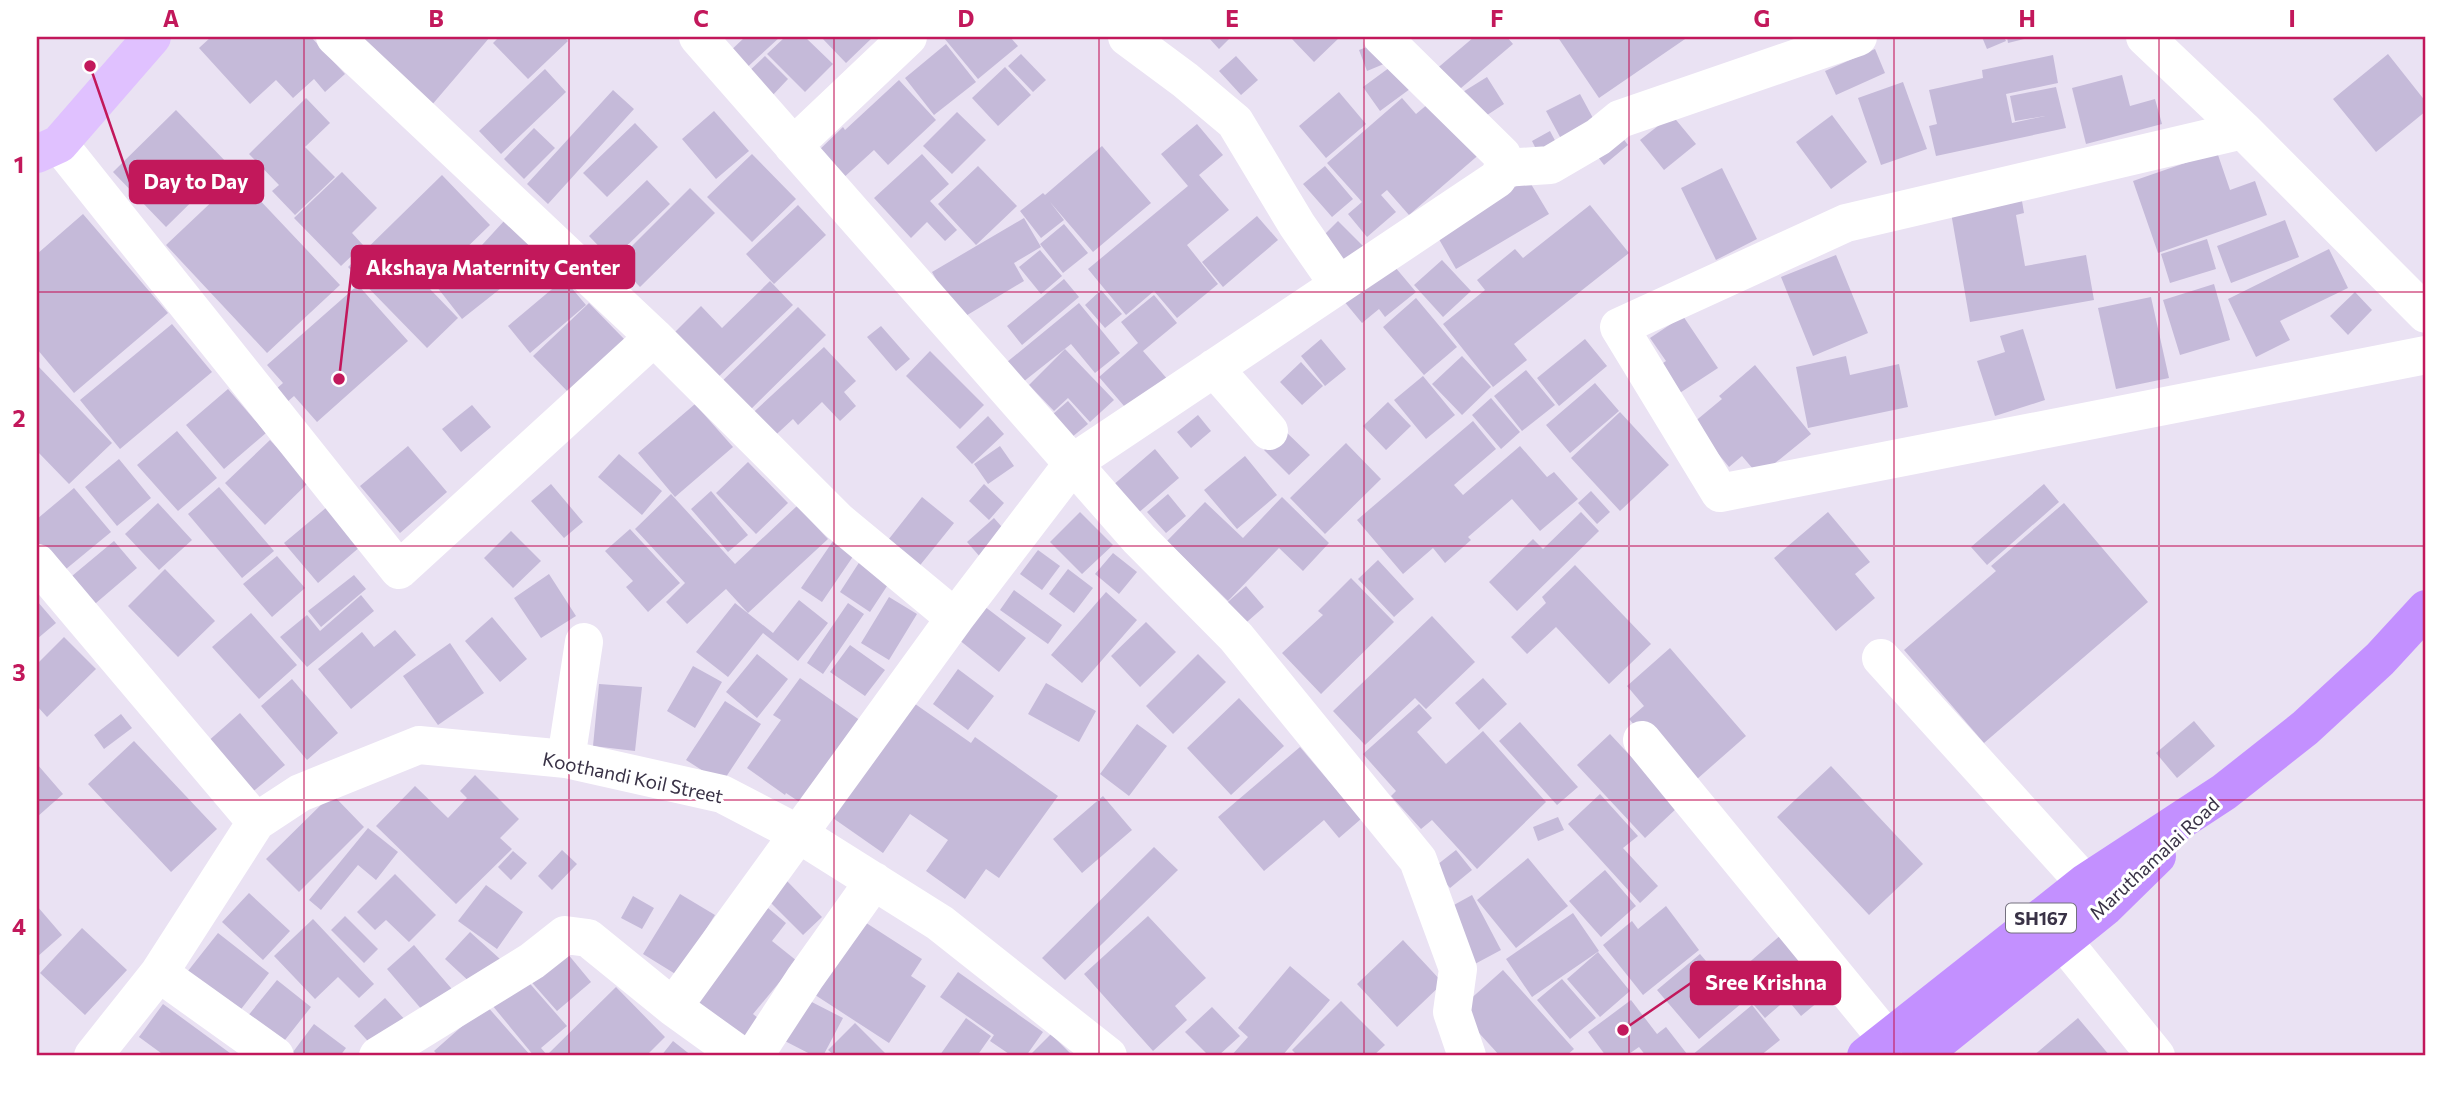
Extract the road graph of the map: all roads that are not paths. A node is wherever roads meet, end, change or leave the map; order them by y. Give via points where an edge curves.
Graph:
1 (152, 37) edge
2 (335, 37) edge
3 (698, 37) edge
4 (908, 37) edge
5 (1127, 37) edge
6 (1382, 37) edge
7 (1858, 37) edge
8 (2145, 37) edge
9 (2243, 130) junction
10 (793, 146) junction
11 (48, 149) edge
12 (1504, 168) junction
13 (1338, 284) junction
14 (2426, 314) edge
15 (654, 337) junction
16 (2426, 355) edge
17 (1214, 368) junction
18 (1269, 431) dead end
19 (1074, 462) junction
20 (37, 563) edge
21 (2426, 609) edge
22 (955, 618) junction
23 (584, 642) dead end
24 (1881, 658) dead end
25 (1642, 740) dead end
26 (566, 759) junction
27 (2224, 792) junction
28 (256, 822) junction
29 (797, 833) junction
30 (874, 881) junction
31 (2085, 883) junction
32 (2063, 941) junction
33 (159, 973) junction
34 (673, 1007) junction
35 (1891, 1051) edge
36 (93, 1056) edge
37 (275, 1056) edge
38 (378, 1056) edge
39 (741, 1056) edge
40 (754, 1056) edge
41 (1108, 1056) edge
42 (1467, 1056) edge
43 (2156, 1056) edge

1 - 11 main road
2 - 15 street
3 - 10 street
4 - 10 street
5 - 13 street via 1236,122
6 - 12 street via 1495,147
7 - 12 street via 1620,119 1550,165
8 - 9 street
9 - 14 street
9 - 16 street via 1846,223 1619,327 1720,493
10 - 19 street
11 - 15 street via 399,570
12 - 13 street via 1497,179
13 - 17 street
15 - 22 street via 838,520
17 - 18 street
17 - 19 street
19 - 22 street
19 - 42 street via 1139,538 1236,637 1418,860 1458,969 1452,1012
20 - 28 street
21 - 27 main road, Maruthamalai Road / SH167 via 2380,660 2305,728
22 - 29 street
23 - 26 street
24 - 31 street
25 - 35 street
26 - 28 street, Koothandi Koil Street via 419,745 300,793
26 - 29 street, Koothandi Koil Street via 722,794
27 - 31 main road, Maruthamalai Road / SH167
27 - 32 main road, Maruthamalai Road / SH167
28 - 33 street, Koothandi Koil Street
29 - 30 street, Koothandi Koil Street
29 - 34 street
30 - 40 street
30 - 41 street, Koothandi Koil Street via 940,923
31 - 35 main road, Maruthamalai Road / SH167
32 - 35 main road, Maruthamalai Road / SH167
32 - 43 street
33 - 36 street, Koothandi Koil Street
33 - 37 street
34 - 38 street via 588,938 565,935 532,961
34 - 39 street

